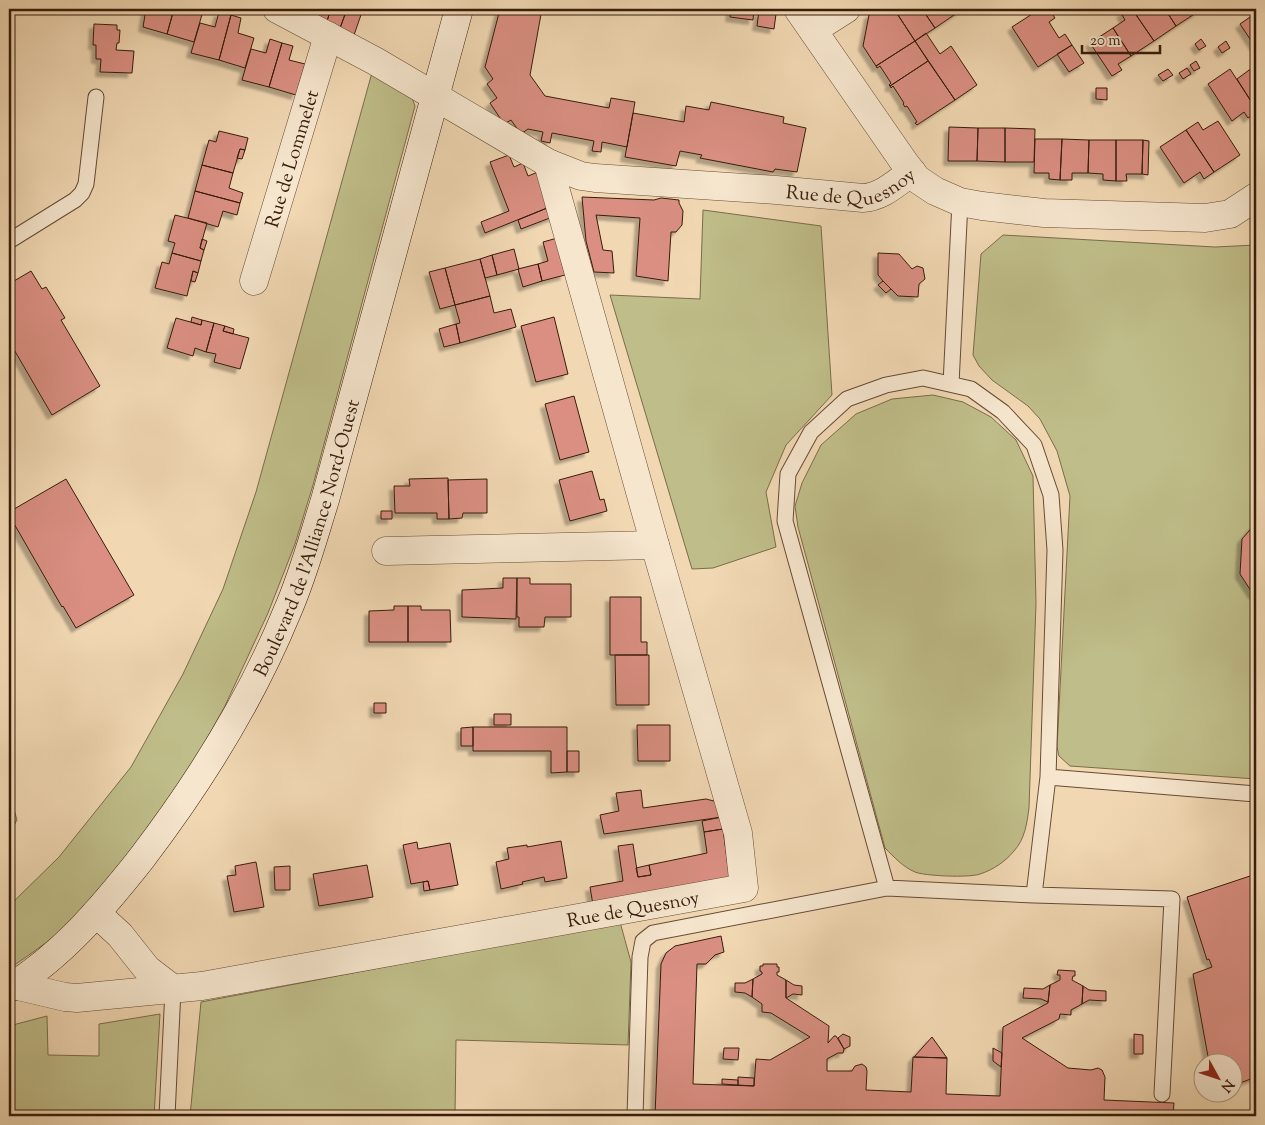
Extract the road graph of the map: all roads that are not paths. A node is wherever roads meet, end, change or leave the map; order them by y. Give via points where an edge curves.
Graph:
1 (277, 9) edge
2 (459, 9) edge
3 (846, 9) edge
4 (806, 19) edge
5 (328, 36) junction
6 (96, 97) dead end
7 (435, 97) junction
8 (548, 163) junction
9 (912, 172) junction
10 (1256, 197) edge
11 (960, 202) junction
12 (9, 241) edge
13 (254, 281) dead end
14 (951, 384) junction
15 (655, 545) junction
16 (386, 551) dead end
17 (1048, 777) junction
18 (1256, 794) edge
19 (887, 888) junction
20 (1034, 895) junction
21 (96, 913) junction
22 (11, 987) edge
23 (173, 989) junction
24 (1162, 1094) dead end
25 (167, 1116) edge
26 (635, 1116) edge

1 - 5 street
2 - 7 street, Boulevard de l'Alliance Nord-Ouest
3 - 4 street
4 - 9 street
5 - 7 street
5 - 13 street, Rue de Lommelet
6 - 12 lane via 82,193
7 - 8 street, Rue de Quesnoy
7 - 21 street, Boulevard de l'Alliance Nord-Ouest via 325,500 287,612 240,707 194,787
8 - 9 street, Rue de Quesnoy via 595,178 863,198 882,194
8 - 15 street, Rue de Quesnoy
9 - 11 street, Rue de Quesnoy via 925,186
10 - 11 street, Rue de Quesnoy via 1230,214 1205,218 1072,215
11 - 14 lane
14 - 17 lane via 971,388 1003,412 1034,445 1051,495 1055,550
14 - 19 lane via 923,378 886,384 847,399 811,432 788,474 785,520
15 - 16 street
15 - 23 street, Rue de Quesnoy via 738,832 744,888
17 - 18 lane
17 - 20 lane
19 - 20 lane
19 - 26 lane via 653,933 643,941
20 - 24 lane via 1172,899
21 - 22 street, Boulevard de l'Alliance Nord-Ouest via 59,950
21 - 23 street via 120,935 147,968
22 - 23 street via 88,998
23 - 25 lane

